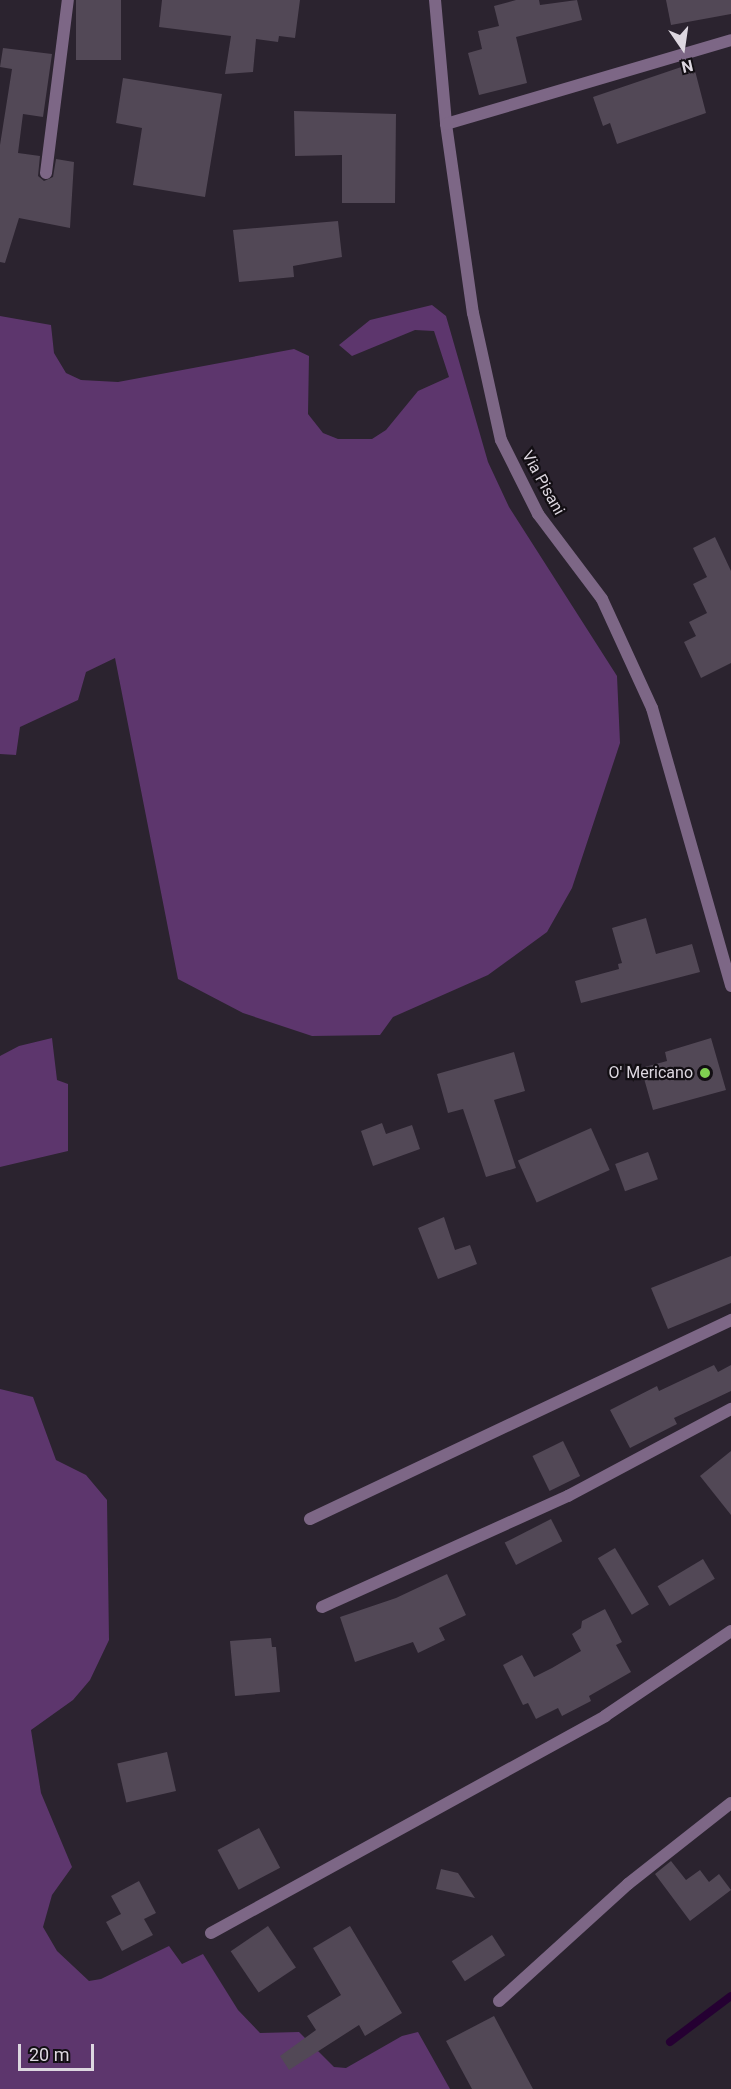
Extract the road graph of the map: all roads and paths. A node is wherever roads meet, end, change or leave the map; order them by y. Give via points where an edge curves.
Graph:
1 (68, 0) edge
2 (435, 0) edge
3 (731, 40) edge
4 (446, 124) junction
5 (46, 173) dead end
6 (731, 986) edge
7 (731, 1320) edge
8 (731, 1409) edge
9 (310, 1519) dead end
10 (322, 1607) dead end
11 (731, 1631) edge
12 (731, 1803) edge
13 (211, 1933) dead end
14 (499, 2001) dead end

1 - 5 street
2 - 4 street, Via Pisani
3 - 4 street
4 - 6 street, Via Pisani via 473,313 501,440 538,514 602,599 652,708
7 - 9 street
8 - 10 street via 568,1496
11 - 13 street via 605,1716
12 - 14 street via 628,1884

